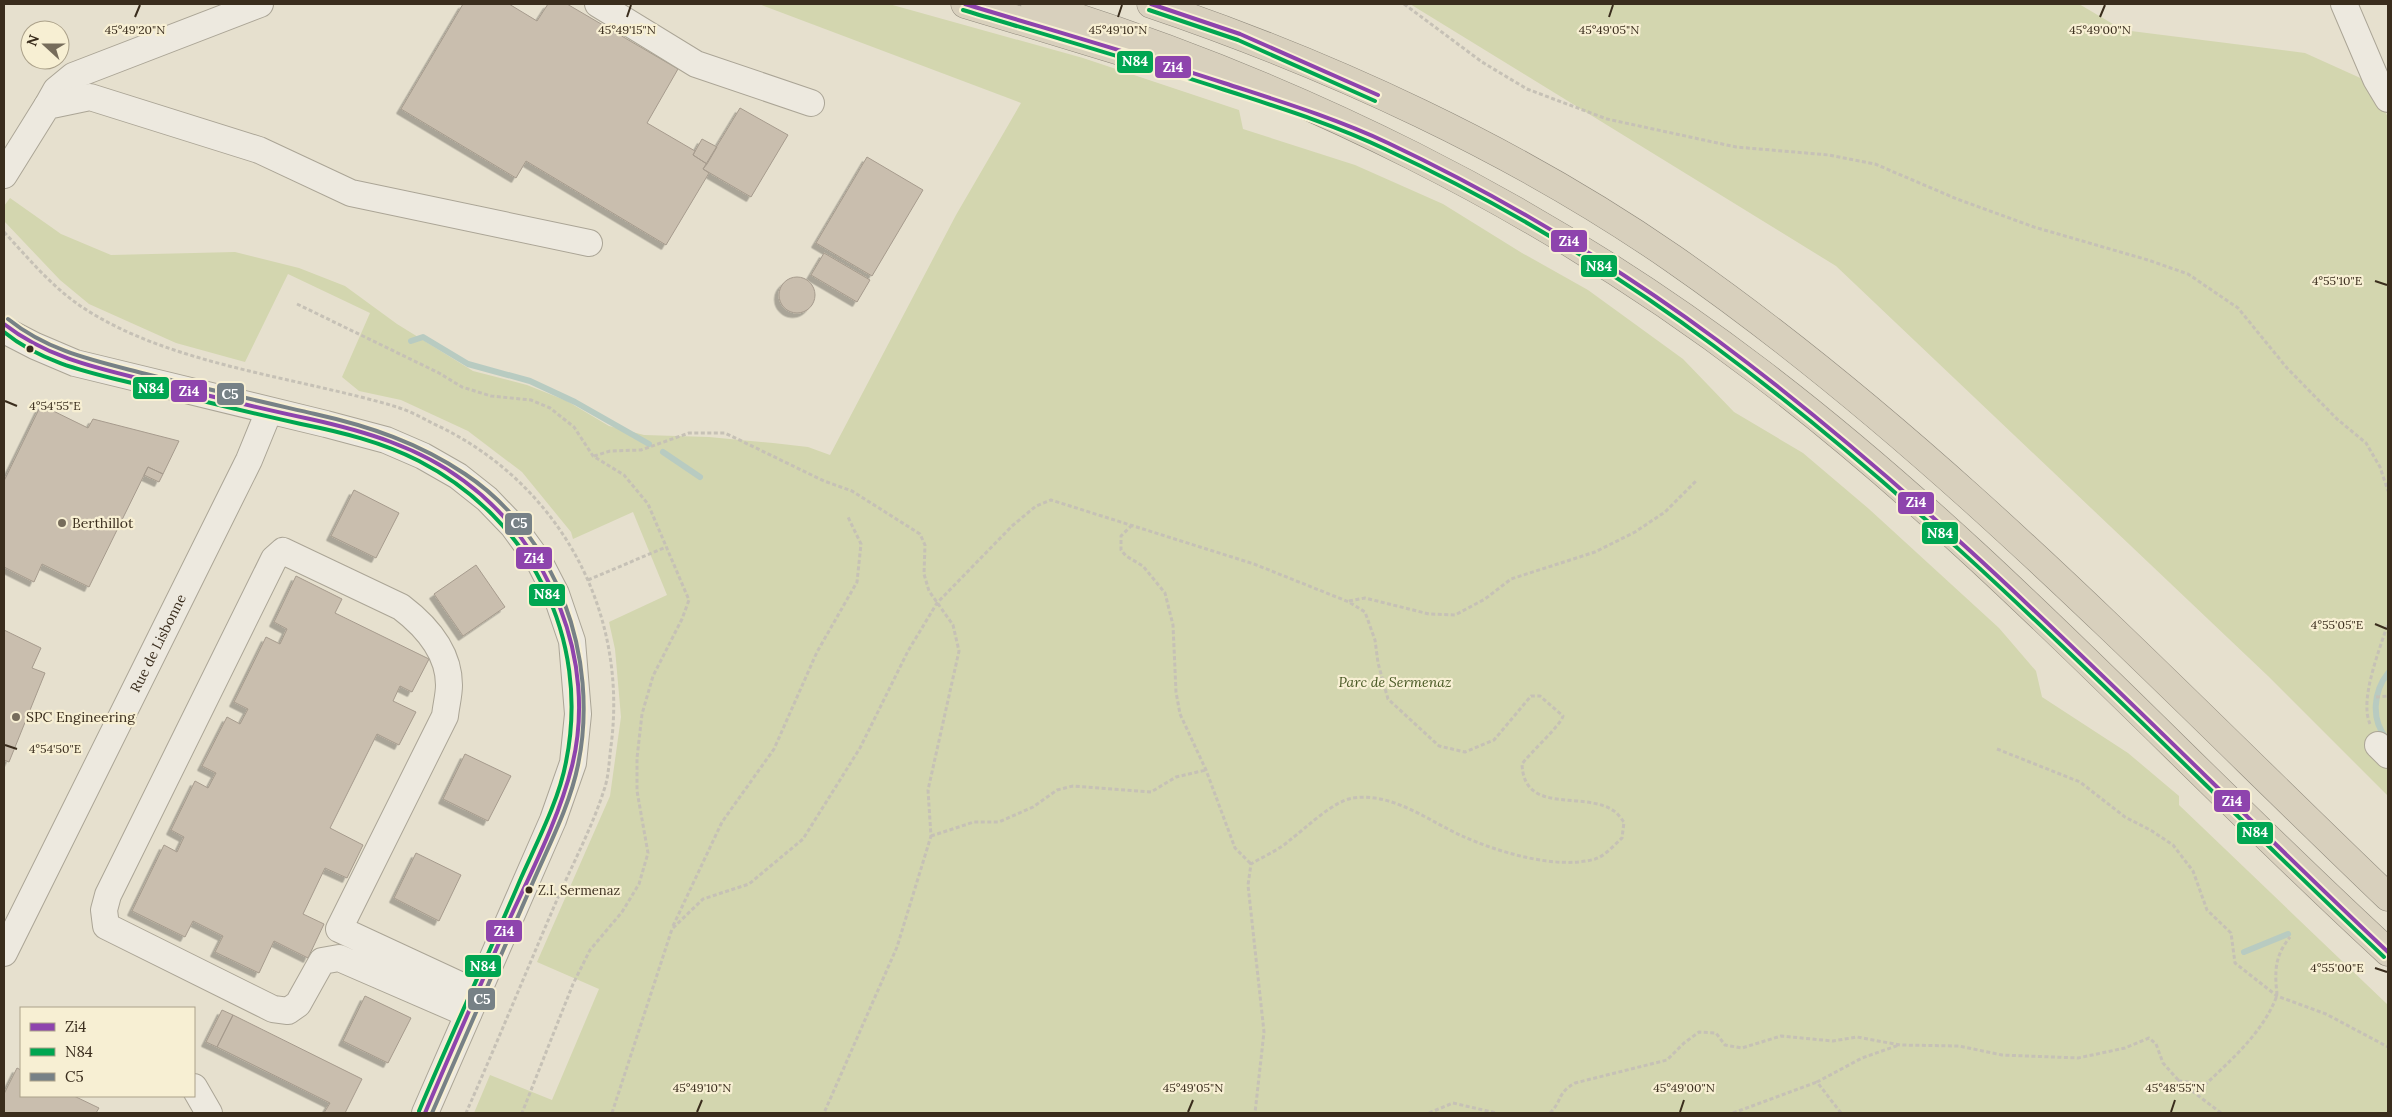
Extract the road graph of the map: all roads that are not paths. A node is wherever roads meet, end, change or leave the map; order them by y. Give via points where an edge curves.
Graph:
1 (260, 4) edge
2 (598, 4) edge
3 (965, 4) edge
4 (1034, 4) edge
5 (1151, 4) edge
6 (2344, 4) edge
7 (2388, 99) edge
8 (810, 104) dead end
9 (47, 106) junction
10 (1330, 117) junction
11 (4, 175) edge
12 (589, 243) dead end
13 (4, 324) edge
14 (4, 330) edge
15 (35, 346) junction
16 (269, 411) junction
17 (2388, 897) edge
18 (2388, 952) edge
19 (4, 953) edge
20 (472, 1003) junction
21 (195, 1089) edge
22 (209, 1113) edge
23 (425, 1113) edge

1 - 9 street via 73,76 56,90
2 - 8 street via 696,64
3 - 10 highway
4 - 10 highway via 1177,51
5 - 17 highway via 1240,34 1441,124 1531,172 1670,257 1830,376 1920,453 2082,600
6 - 7 street
9 - 11 street
9 - 12 street via 90,97 260,150 352,193
10 - 18 highway via 1438,168 1575,244 1757,370 1896,485 1973,555
13 - 15 street
14 - 15 street
15 - 16 street via 75,363
16 - 19 street, Rue de Lisbonne via 249,460
16 - 20 street via 386,440 458,476 513,526 556,594 568,627 578,714 573,763 553,820
20 - 20 street via 339,929 445,716 449,685 447,667 435,639 401,607 283,551 274,558 108,895 104,910 106,926 273,1009 288,1011 293,1008 322,960 339,958
20 - 23 street
21 - 22 street

